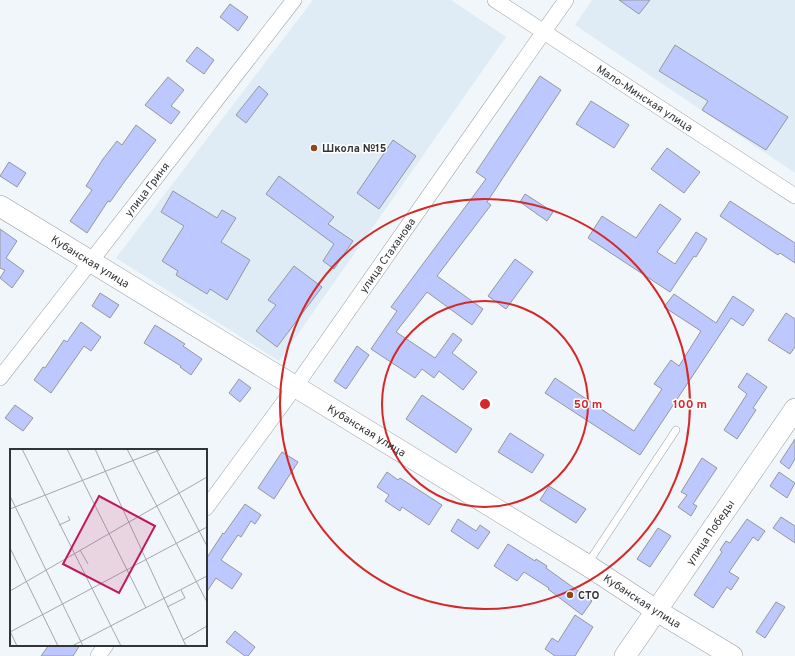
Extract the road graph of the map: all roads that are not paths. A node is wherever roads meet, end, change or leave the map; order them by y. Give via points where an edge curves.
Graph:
1 (294, 0) edge
2 (495, 0) edge
3 (566, 0) edge
4 (544, 31) junction
5 (795, 196) edge
6 (0, 206) edge
7 (90, 262) junction
8 (0, 378) edge
9 (294, 387) junction
10 (795, 409) edge
11 (676, 430) dead end
12 (207, 507) edge
13 (587, 565) junction
14 (657, 611) junction
15 (105, 646) edge
16 (98, 656) edge
17 (625, 656) edge
18 (732, 656) edge

1 - 7 street, улица Гриня
2 - 4 street, Мало-Минская улица
3 - 4 street, улица Стаханова
4 - 5 street, Мало-Минская улица
4 - 9 street, улица Стаханова
6 - 7 street, Кубанская улица
7 - 8 street, улица Гриня
7 - 9 street, Кубанская улица
9 - 12 street, улица Стаханова
9 - 13 street, Кубанская улица
10 - 14 street, улица Победы
11 - 13 lane
13 - 14 street, Кубанская улица
14 - 17 street, улица Победы
14 - 18 street, Кубанская улица
15 - 16 street

